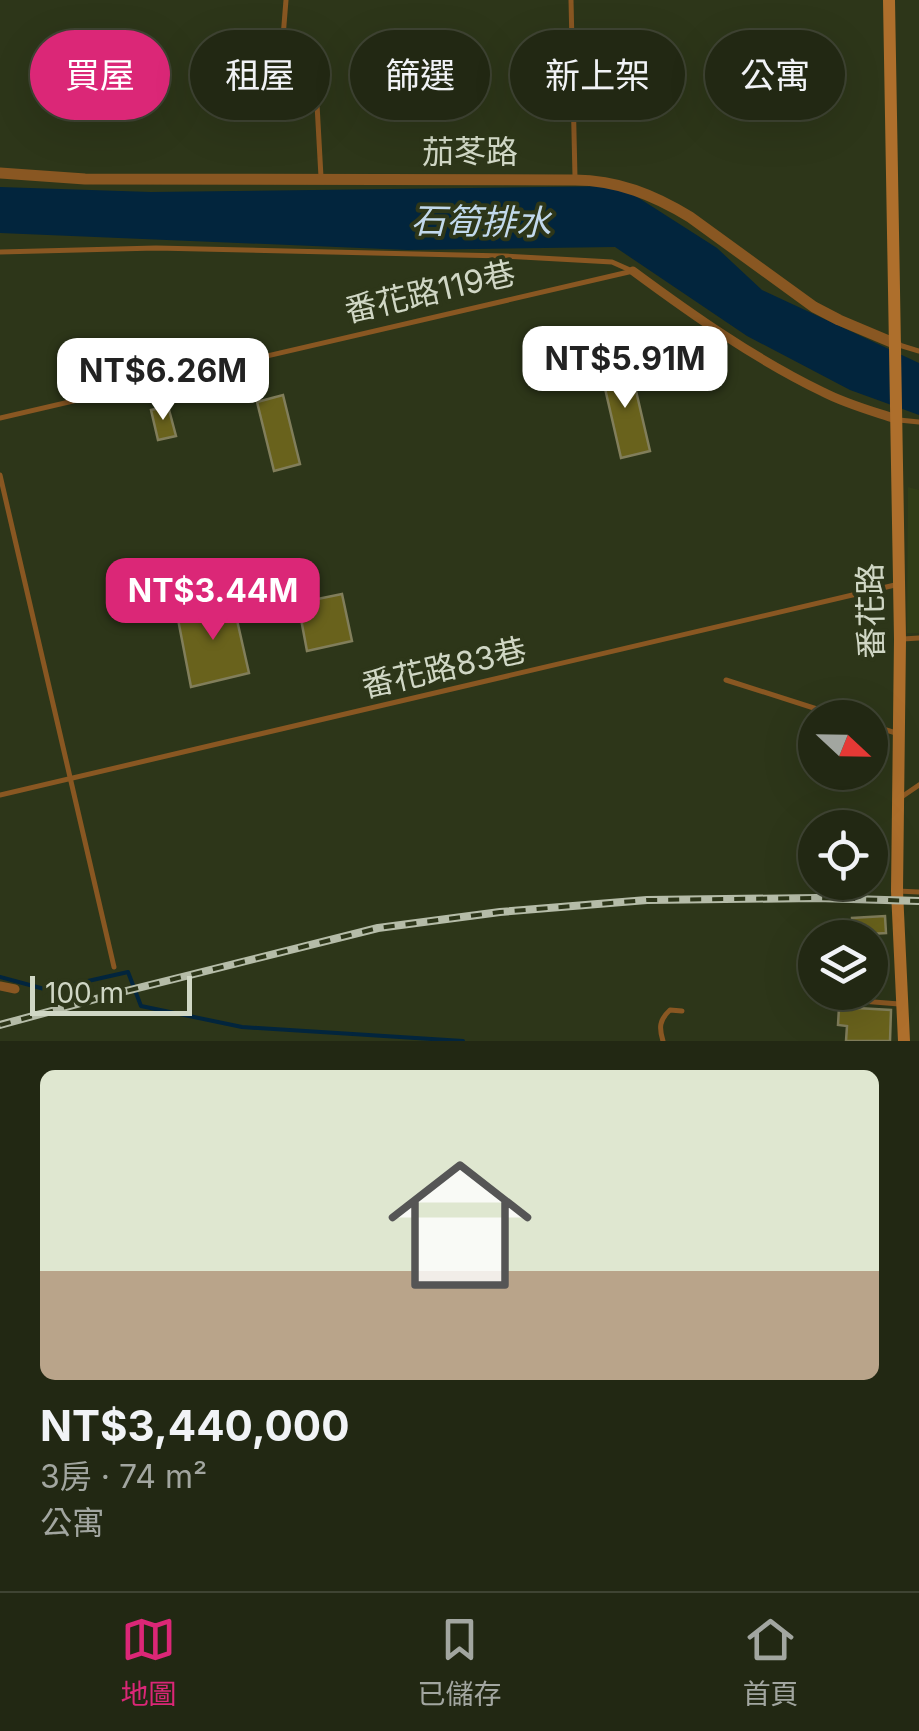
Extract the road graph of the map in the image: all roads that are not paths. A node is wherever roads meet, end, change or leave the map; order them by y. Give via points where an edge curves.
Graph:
1 (286, 0) edge
2 (572, 0) edge
3 (889, 0) edge
4 (0, 173) edge
5 (322, 180) junction
6 (575, 180) junction
7 (0, 252) edge
8 (633, 271) junction
9 (896, 344) junction
10 (919, 350) edge
11 (0, 418) edge
12 (896, 419) junction
13 (919, 422) edge
14 (0, 476) edge
15 (898, 585) junction
16 (919, 638) edge
17 (900, 639) junction
18 (726, 680) dead end
19 (798, 703) edge
20 (888, 731) edge
21 (899, 734) junction
22 (70, 779) junction
23 (919, 784) edge
24 (0, 795) edge
25 (898, 800) junction
26 (898, 892) junction
27 (919, 892) edge
28 (114, 967) dead end
29 (0, 986) edge
30 (15, 990) dead end
31 (888, 1003) edge
32 (903, 1004) junction
33 (682, 1011) dead end
34 (663, 1041) edge
35 (904, 1041) edge

1 - 5 lane via 280,62 289,78 316,86
2 - 6 lane
3 - 9 main road
4 - 5 street, 茄苳路 via 85,180
5 - 6 street, 茄苳路
6 - 9 street, 茄苳路 via 622,186 668,204 814,307
7 - 8 lane via 156,248 504,256 612,262
8 - 11 lane, 番花路119巷
8 - 12 street via 762,360
9 - 10 lane
9 - 12 main road, 番花路
12 - 13 lane
12 - 15 main road, 番花路
14 - 22 lane
15 - 17 main road, 番花路
15 - 22 lane, 番花路83巷
16 - 17 lane
17 - 21 main road, 番花路
18 - 19 lane
20 - 21 lane
21 - 25 main road, 番花路
22 - 24 lane, 番花路83巷
22 - 28 lane
23 - 25 lane
25 - 26 main road, 番花路
26 - 27 lane
26 - 32 main road, 番花路
29 - 30 street
31 - 32 lane
32 - 35 main road, 番花路
33 - 34 lane via 663,1016

